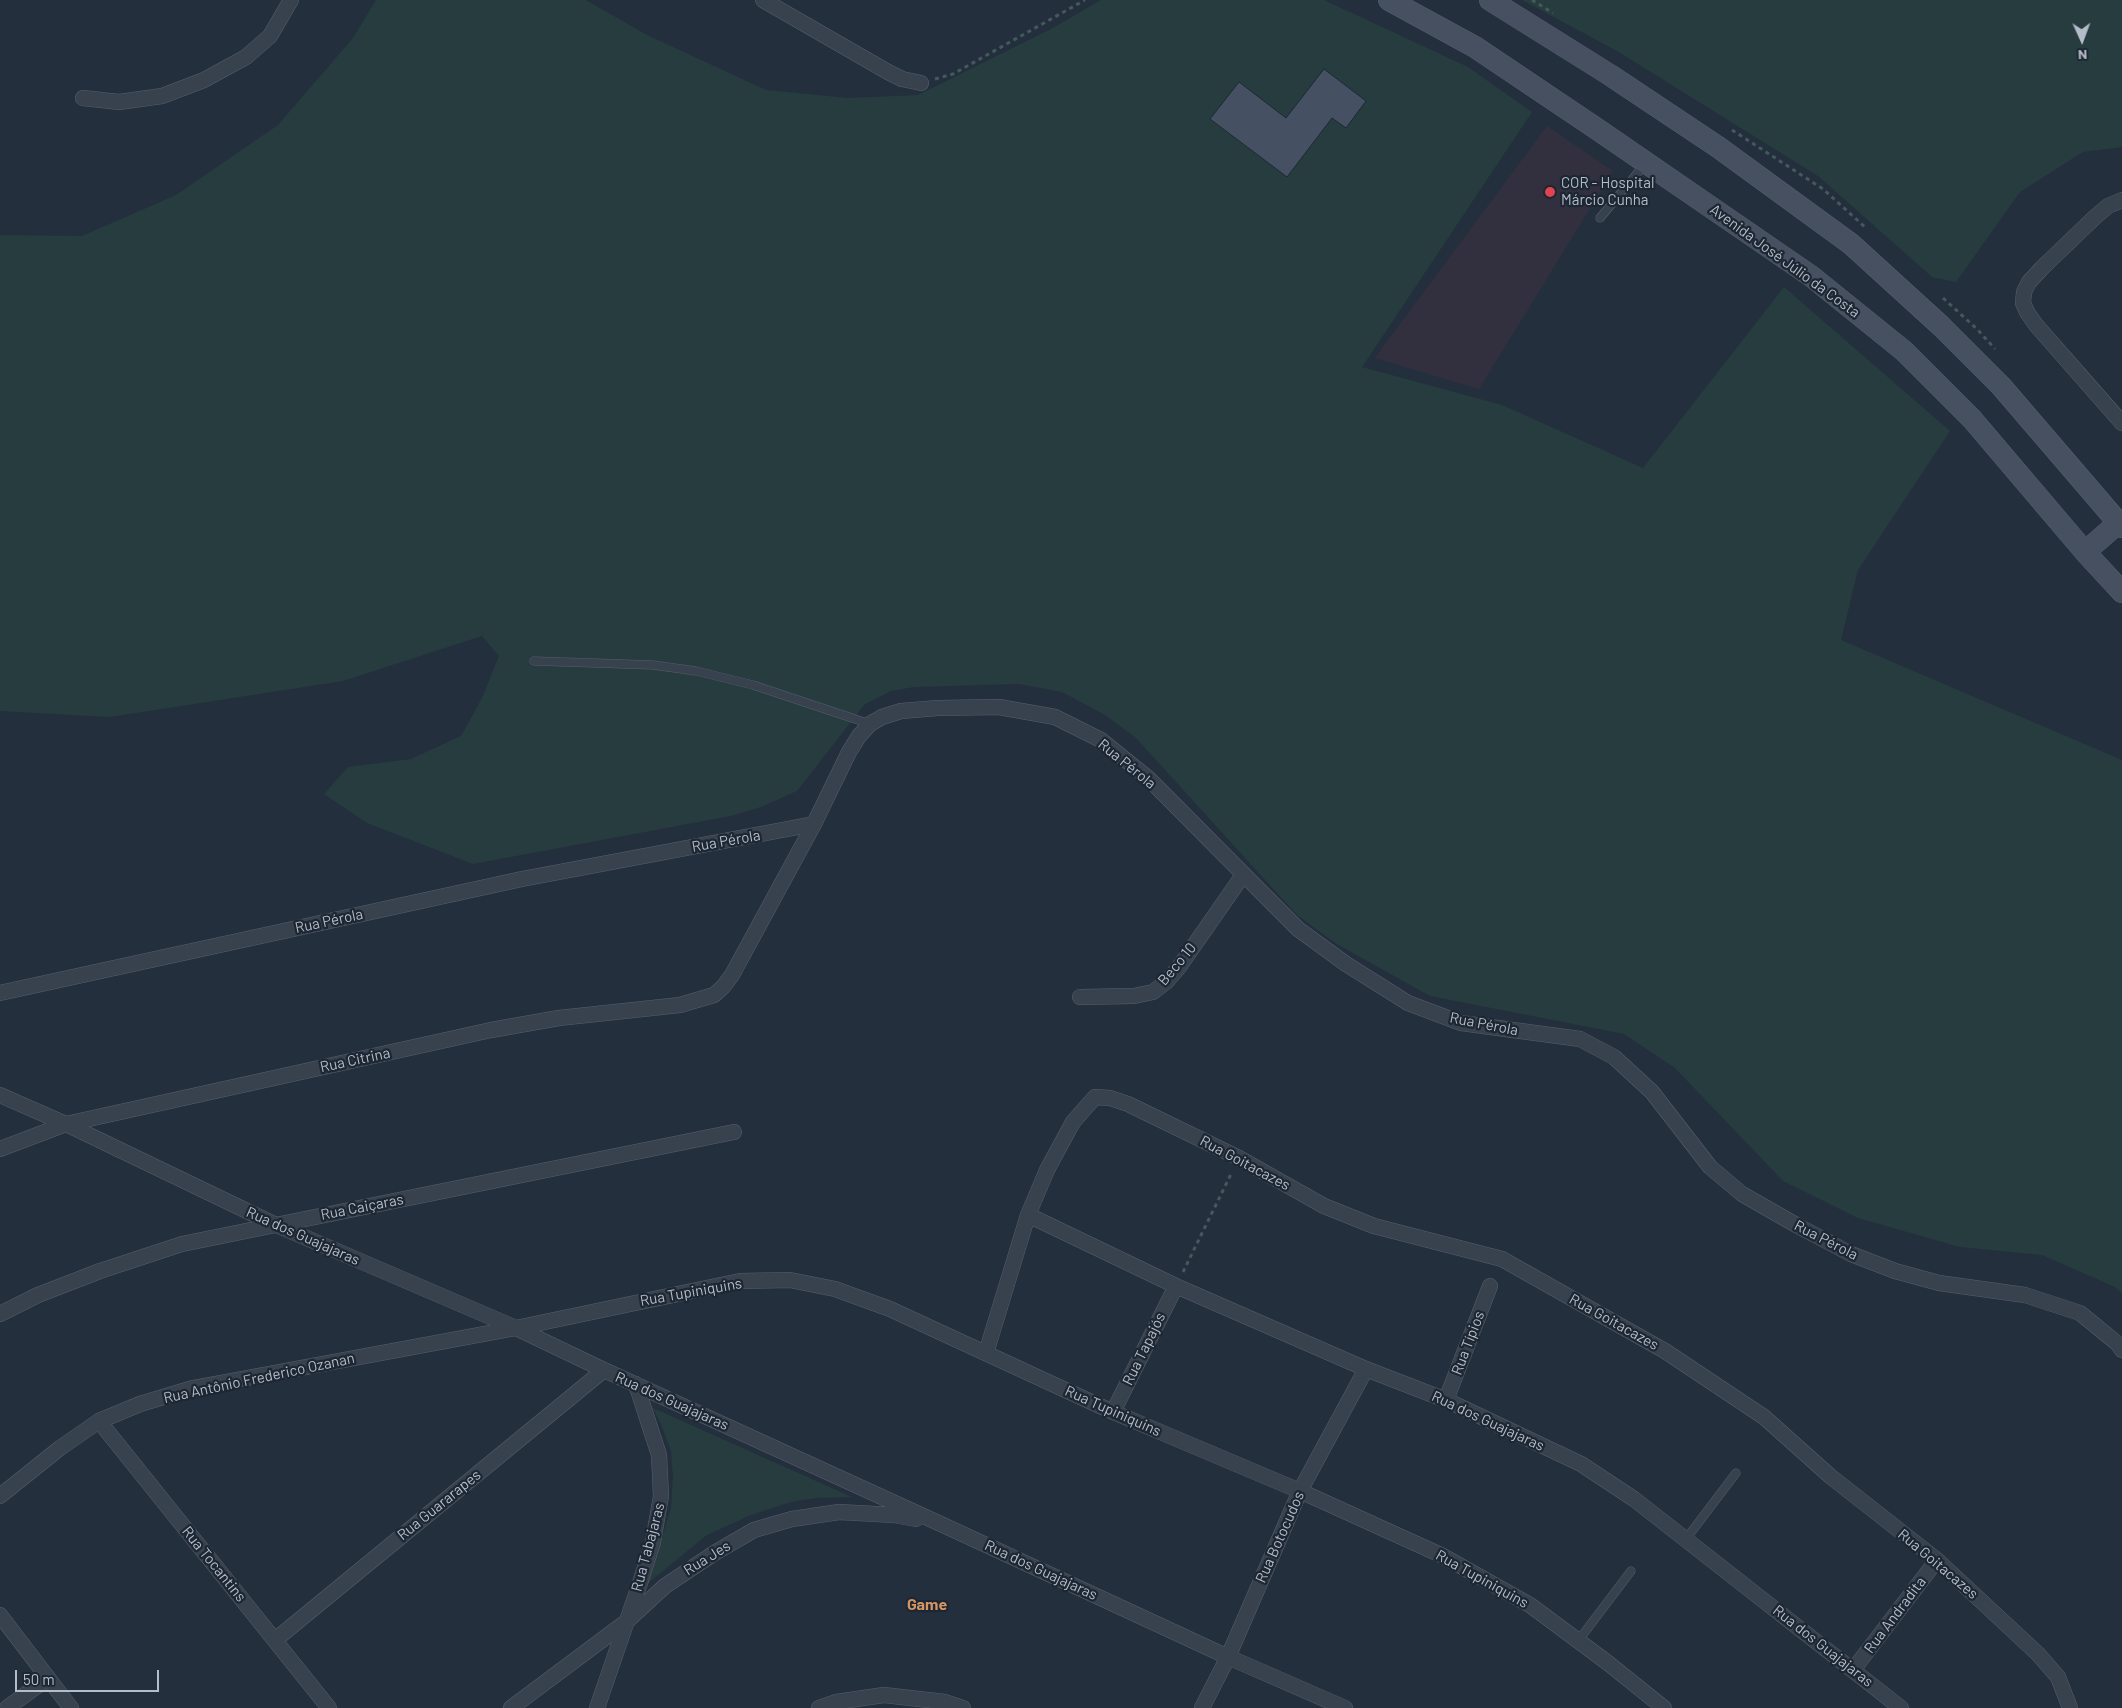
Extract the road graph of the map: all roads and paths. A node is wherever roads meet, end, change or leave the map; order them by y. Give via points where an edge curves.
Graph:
1 (291, 0) edge
2 (763, 0) edge
3 (1085, 0) edge
4 (1389, 0) edge
5 (1490, 0) edge
6 (921, 83) joint
7 (83, 98) dead end
8 (1647, 162) junction
9 (2122, 200) edge
10 (1600, 218) dead end
11 (2122, 423) edge
12 (2121, 523) edge
13 (2085, 552) junction
14 (2122, 592) edge
15 (534, 661) dead end
16 (870, 724) junction
17 (814, 824) junction
18 (1243, 875) junction
19 (0, 993) edge
20 (1080, 997) dead end
21 (0, 1095) edge
22 (66, 1124) junction
23 (734, 1132) dead end
24 (0, 1149) edge
25 (1239, 1158) junction
26 (1028, 1215) junction
27 (274, 1224) junction
28 (1176, 1286) junction
29 (1490, 1286) dead end
30 (0, 1314) edge
31 (516, 1328) junction
32 (2122, 1350) edge
33 (986, 1353) junction
34 (1366, 1369) junction
35 (604, 1370) junction
36 (636, 1384) junction
37 (1446, 1400) junction
38 (1113, 1412) junction
39 (100, 1421) junction
40 (1736, 1473) dead end
41 (1300, 1491) junction
42 (2, 1492) edge
43 (943, 1525) junction
44 (1686, 1538) junction
45 (1937, 1560) junction
46 (1631, 1571) dead end
47 (0, 1615) edge
48 (626, 1622) junction
49 (275, 1640) junction
50 (1578, 1641) junction
51 (1228, 1657) junction
52 (1853, 1670) junction
53 (48, 1678) junction
54 (7, 1708) edge
55 (71, 1708) edge
56 (329, 1708) edge
57 (511, 1708) edge
58 (597, 1708) edge
59 (819, 1708) edge
60 (964, 1708) edge
61 (1202, 1708) edge
62 (1345, 1708) edge
63 (1664, 1708) edge
64 (1901, 1708) edge
65 (2070, 1708) edge

1 - 7 street via 270,36 246,57 204,80 153,98 119,102
2 - 6 street via 888,72
3 - 6 path via 953,74
4 - 8 main road, Avenida José Júlio da Costa via 1475,48
5 - 12 main road via 1610,74 1718,147 1851,244 1941,326 2000,386
8 - 10 lane
8 - 13 main road, Avenida José Júlio da Costa via 1811,276 1904,351 1972,419
9 - 11 street via 2108,206 2042,268 2029,282 2023,303 2036,325
12 - 13 main road
13 - 14 main road, Avenida José Júlio da Costa
15 - 16 lane via 644,664 696,671 762,688
16 - 17 street, Rua Pérola via 849,752
16 - 18 street, Rua Pérola via 901,711 938,708 999,707 1055,717 1101,740 1148,778
17 - 19 street, Rua Pérola via 522,879
17 - 22 street, Rua Citrina via 732,975 714,995 680,1005 559,1018 491,1030
18 - 20 street, Beco 10 via 1179,967 1153,992 1134,996
18 - 32 street, Rua Pérola via 1298,928 1346,964 1408,1003 1462,1023 1580,1039 1614,1057 1652,1092 1710,1167 1742,1194 1798,1226 1851,1254 1895,1271 1939,1282 2025,1295 2080,1313
21 - 22 street, Rua dos Guajajaras
22 - 24 street, Rua Citrina
22 - 27 street, Rua dos Guajajaras
23 - 27 street, Rua Caiçaras
25 - 26 street, Rua Goitacazes via 1128,1104 1095,1097 1073,1122
25 - 28 path
25 - 45 street, Rua Goitacazes via 1324,1206 1374,1226 1502,1259 1666,1351 1764,1417 1830,1476
26 - 28 street, Rua dos Guajajaras
26 - 33 street
27 - 30 street, Rua Caiçaras via 182,1244 100,1271
27 - 31 street, Rua dos Guajajaras
28 - 34 street, Rua dos Guajajaras
28 - 38 street, Rua Tapajós
29 - 37 street, Rua Típios
31 - 33 street, Rua Tupiniquins via 740,1281 790,1280 844,1292 890,1309
31 - 35 street, Rua dos Guajajaras
31 - 39 street, Rua Antônio Frederico Ozanan via 193,1388 140,1404
33 - 38 street, Rua Tupiniquins
34 - 37 street, Rua dos Guajajaras
34 - 41 street, Rua Botocudos
35 - 36 street, Rua dos Guajajaras
35 - 49 street, Rua Guararapes
36 - 43 street, Rua dos Guajajaras
36 - 48 street, Rua Tabajaras via 659,1455 661,1496 653,1542
37 - 44 street, Rua dos Guajajaras via 1580,1464
38 - 41 street, Rua Tupiniquins
39 - 42 street, Rua Antônio Frederico Ozanan
39 - 49 street, Rua Tocantins
40 - 44 lane
41 - 50 street, Rua Tupiniquins via 1441,1555 1530,1605
41 - 51 street, Rua Botocudos
43 - 48 street, Rua Jes via 894,1515 839,1512 792,1519 754,1530 665,1586
43 - 51 street, Rua dos Guajajaras
44 - 52 street, Rua dos Guajajaras
45 - 52 street, Rua Andradita
45 - 65 street, Rua Goitacazes via 2038,1654 2058,1677
46 - 50 lane
47 - 53 street
48 - 57 street, Rua Jes
48 - 58 street, Rua Tabajaras
49 - 56 street, Rua Tocantins
50 - 63 street, Rua Tupiniquins
51 - 61 street, Rua Botocudos
51 - 62 street, Rua dos Guajajaras
52 - 64 street, Rua dos Guajajaras
53 - 54 street
53 - 55 street
59 - 60 street via 836,1702 884,1695 945,1702

